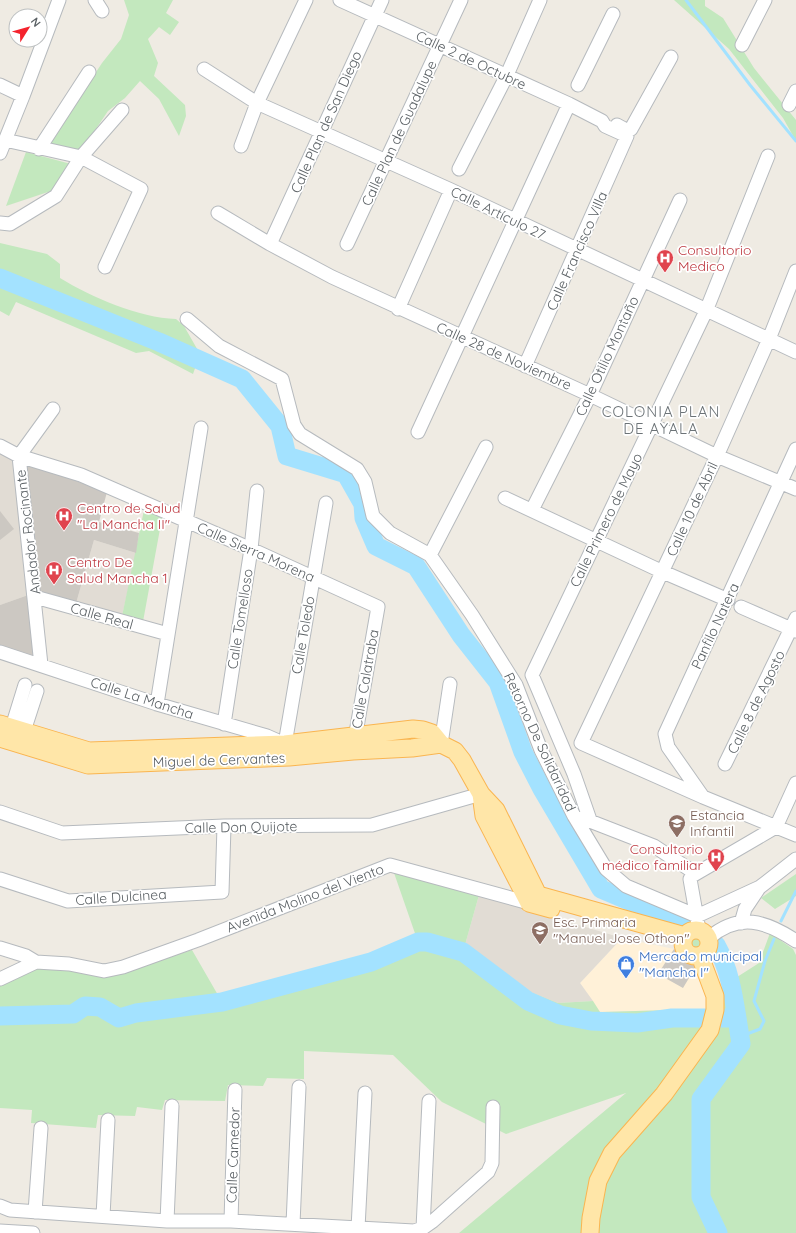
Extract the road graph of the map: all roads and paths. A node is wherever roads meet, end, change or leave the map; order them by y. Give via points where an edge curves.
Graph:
1 (59, 0) edge
2 (306, 0) edge
3 (340, 0) edge
4 (382, 0) edge
5 (461, 0) edge
6 (540, 0) edge
7 (765, 0) edge
8 (613, 14) dead end
9 (374, 15) junction
10 (742, 44) dead end
11 (440, 46) junction
12 (670, 57) dead end
13 (204, 69) dead end
14 (89, 72) dead end
15 (506, 77) junction
16 (0, 85) edge
17 (578, 85) dead end
18 (796, 91) edge
19 (23, 96) junction
20 (258, 103) junction
21 (569, 104) junction
22 (789, 105) dead end
23 (122, 110) dead end
24 (322, 132) junction
25 (629, 132) junction
26 (5, 140) junction
27 (241, 146) dead end
28 (39, 149) junction
29 (0, 153) edge
30 (768, 156) dead end
31 (81, 157) junction
32 (386, 162) junction
33 (459, 169) dead end
34 (425, 179) junction
35 (450, 190) junction
36 (680, 200) dead end
37 (478, 204) junction
38 (218, 213) dead end
39 (516, 222) junction
40 (0, 224) edge
41 (270, 244) junction
42 (347, 244) dead end
43 (577, 251) junction
44 (105, 267) dead end
45 (796, 271) edge
46 (642, 281) junction
47 (398, 309) junction
48 (706, 311) junction
49 (187, 319) dead end
50 (462, 337) junction
51 (769, 339) junction
52 (796, 352) edge
53 (525, 366) junction
54 (590, 395) junction
55 (53, 409) dead end
56 (652, 424) junction
57 (201, 428) dead end
58 (418, 432) dead end
59 (0, 446) edge
60 (486, 446) dead end
61 (796, 449) edge
62 (19, 456) junction
63 (717, 456) junction
64 (782, 483) junction
65 (796, 489) edge
66 (257, 491) dead end
67 (505, 498) dead end
68 (326, 504) dead end
69 (532, 510) junction
70 (187, 522) junction
71 (597, 540) junction
72 (251, 549) junction
73 (430, 555) junction
74 (663, 572) junction
75 (313, 577) junction
76 (35, 597) junction
77 (728, 600) junction
78 (741, 606) dead end
79 (378, 607) joint
80 (794, 626) edge
81 (168, 634) junction
82 (0, 652) edge
83 (41, 665) junction
84 (450, 684) dead end
85 (25, 685) dead end
86 (37, 691) dead end
87 (157, 704) junction
88 (224, 724) junction
89 (9, 730) edge
90 (285, 744) junction
91 (354, 744) junction
92 (441, 744) junction
93 (726, 764) dead end
94 (796, 783) edge
95 (481, 794) junction
96 (703, 797) junction
97 (0, 812) edge
98 (574, 816) junction
99 (590, 820) junction
100 (224, 826) junction
101 (776, 827) junction
102 (796, 835) edge
103 (796, 859) edge
104 (695, 873) junction
105 (0, 879) edge
106 (760, 887) junction
107 (533, 899) junction
108 (741, 923) junction
109 (695, 933) junction
110 (796, 941) edge
111 (0, 948) edge
112 (36, 962) junction
113 (0, 979) edge
114 (298, 1087) dead end
115 (235, 1090) dead end
116 (366, 1093) dead end
117 (429, 1101) dead end
118 (172, 1106) dead end
119 (494, 1107) dead end
120 (108, 1120) dead end
121 (41, 1128) dead end
122 (0, 1206) edge
123 (35, 1212) junction
124 (103, 1216) junction
125 (167, 1220) junction
126 (231, 1220) junction
127 (293, 1224) junction
128 (358, 1228) junction
129 (423, 1228) junction
130 (0, 1231) edge
131 (33, 1233) edge
132 (590, 1233) edge

1 - 19 street
2 - 20 street
3 - 9 street, Calle 2 de Octubre
4 - 9 street, Calle Plan de San Diego
5 - 11 street, Calle Plan de Guadalupe
6 - 15 street
7 - 10 street
8 - 17 street
9 - 11 street, Calle 2 de Octubre
9 - 24 street, Calle Plan de San Diego
11 - 15 street, Calle 2 de Octubre
11 - 32 street, Calle Plan de Guadalupe
12 - 25 street, Calle Francisco Villa
13 - 20 street, Calle Artículo 27
14 - 28 street
15 - 21 street, Calle 2 de Octubre
15 - 33 street
16 - 19 street
18 - 22 street
19 - 26 street
20 - 24 street, Calle Artículo 27
20 - 27 street
21 - 25 street, Calle 2 de Octubre via 602,121 605,126
21 - 39 street
23 - 31 street
24 - 32 street, Calle Artículo 27
24 - 41 street, Calle Plan de San Diego
25 - 43 street, Calle Francisco Villa
26 - 28 street
26 - 29 street
28 - 31 street
30 - 48 street, Calle Primero de Mayo
31 - 40 street via 56,196 10,224
31 - 44 street via 141,189
32 - 34 street, Calle Artículo 27
32 - 42 street, Calle Plan de Guadalupe
34 - 35 street, Calle Artículo 27
34 - 37 street via 433,176 452,184 471,194
35 - 37 street, Calle Artículo 27
35 - 47 street
36 - 46 street, Calle Otilio Montaño
37 - 39 street, Calle Artículo 27
38 - 41 street, Calle 28 de Noviembre
39 - 43 street, Calle Artículo 27
39 - 50 street
41 - 47 street, Calle 28 de Noviembre
43 - 46 street, Calle Artículo 27
43 - 53 street, Calle Francisco Villa
45 - 51 street, Calle 10 de Abril
46 - 48 street, Calle Artículo 27
46 - 54 street, Calle Otilio Montaño
47 - 50 street, Calle 28 de Noviembre
48 - 51 street, Calle Artículo 27
48 - 56 street, Calle Primero de Mayo
49 - 73 street, Retorno De Solidaridad via 219,346 282,378 294,425 300,434 357,469 365,482 373,516 390,533
50 - 53 street, Calle 28 de Noviembre
50 - 58 street
51 - 52 street, Calle Artículo 27
51 - 63 street, Calle 10 de Abril
53 - 54 street, Calle 28 de Noviembre
54 - 56 street, Calle 28 de Noviembre
54 - 69 street, Calle Otilio Montaño
55 - 62 street, Andador Rocinante
56 - 63 street, Calle 28 de Noviembre
56 - 71 street, Calle Primero de Mayo
57 - 70 street
59 - 62 street, Calle Sierra Morena
60 - 73 street
61 - 64 street, Panfilo Natera
62 - 70 street, Calle Sierra Morena via 81,475
62 - 76 street, Andador Rocinante
63 - 64 street, Calle 28 de Noviembre
63 - 74 street, Calle 10 de Abril
64 - 65 street, Calle 28 de Noviembre
64 - 77 street, Panfilo Natera
66 - 72 street, Calle Tomelloso
67 - 69 street
68 - 75 street, Calle Toledo
69 - 71 street
70 - 72 street, Calle Sierra Morena
70 - 81 street
71 - 74 street
71 - 99 street, Calle Primero de Mayo via 532,675 574,774
72 - 75 street, Calle Sierra Morena
72 - 88 street, Calle Tomelloso
73 - 98 street, Retorno De Solidaridad via 516,685 541,750
74 - 77 street
74 - 96 street, Calle 10 de Abril via 581,743
75 - 79 street, Calle Sierra Morena
75 - 90 street, Calle Toledo
76 - 81 street, Calle Real
76 - 83 street, Andador Rocinante
77 - 96 street, Panfilo Natera via 665,734 668,747
78 - 80 street
79 - 91 street, Calle Calatraba
80 - 93 street, Calle 8 de Agosto
81 - 87 street
82 - 83 street, Calle La Mancha
83 - 87 street, Calle La Mancha
84 - 92 street
85 - 89 street
86 - 89 street
87 - 88 street, Calle La Mancha
88 - 90 street, Calle La Mancha
89 - 90 main road via 89,751
89 - 91 main road, Miguel de Cervantes via 88,765 289,757
90 - 91 main road
91 - 92 main road via 413,729 432,733
92 - 95 main road via 455,750
94 - 101 street
95 - 100 street, Calle Don Quijote via 372,825
95 - 107 main road via 496,810
96 - 101 street
97 - 100 street, Calle Don Quijote via 62,833
98 - 99 street
98 - 109 street, Retorno De Solidaridad via 606,869 626,886
99 - 104 street via 654,846
100 - 105 street, Calle Dulcinea via 222,892 68,901
101 - 102 street
101 - 104 street
103 - 106 street
104 - 109 street via 690,879
106 - 108 street via 745,909
106 - 109 street
107 - 109 main road, Avenida Molino del Viento via 644,930
107 - 112 street, Avenida Molino del Viento via 390,865 192,943 123,967 104,971 69,964
108 - 109 street
108 - 110 street via 750,921 763,924
109 - 132 main road, Avenida Molino del Viento via 690,954 700,956 715,996 716,1010 710,1030 664,1094 612,1153 598,1181
111 - 112 street
112 - 113 street, Avenida Molino del Viento
114 - 127 street
115 - 126 street, Calle Camedor
116 - 128 street
117 - 129 street
118 - 125 street
119 - 129 street via 492,1163 488,1172
120 - 124 street
121 - 123 street
122 - 123 street via 10,1210
123 - 124 street
124 - 125 street
125 - 126 street
126 - 127 street
127 - 128 street
128 - 129 street via 414,1231
130 - 131 street

